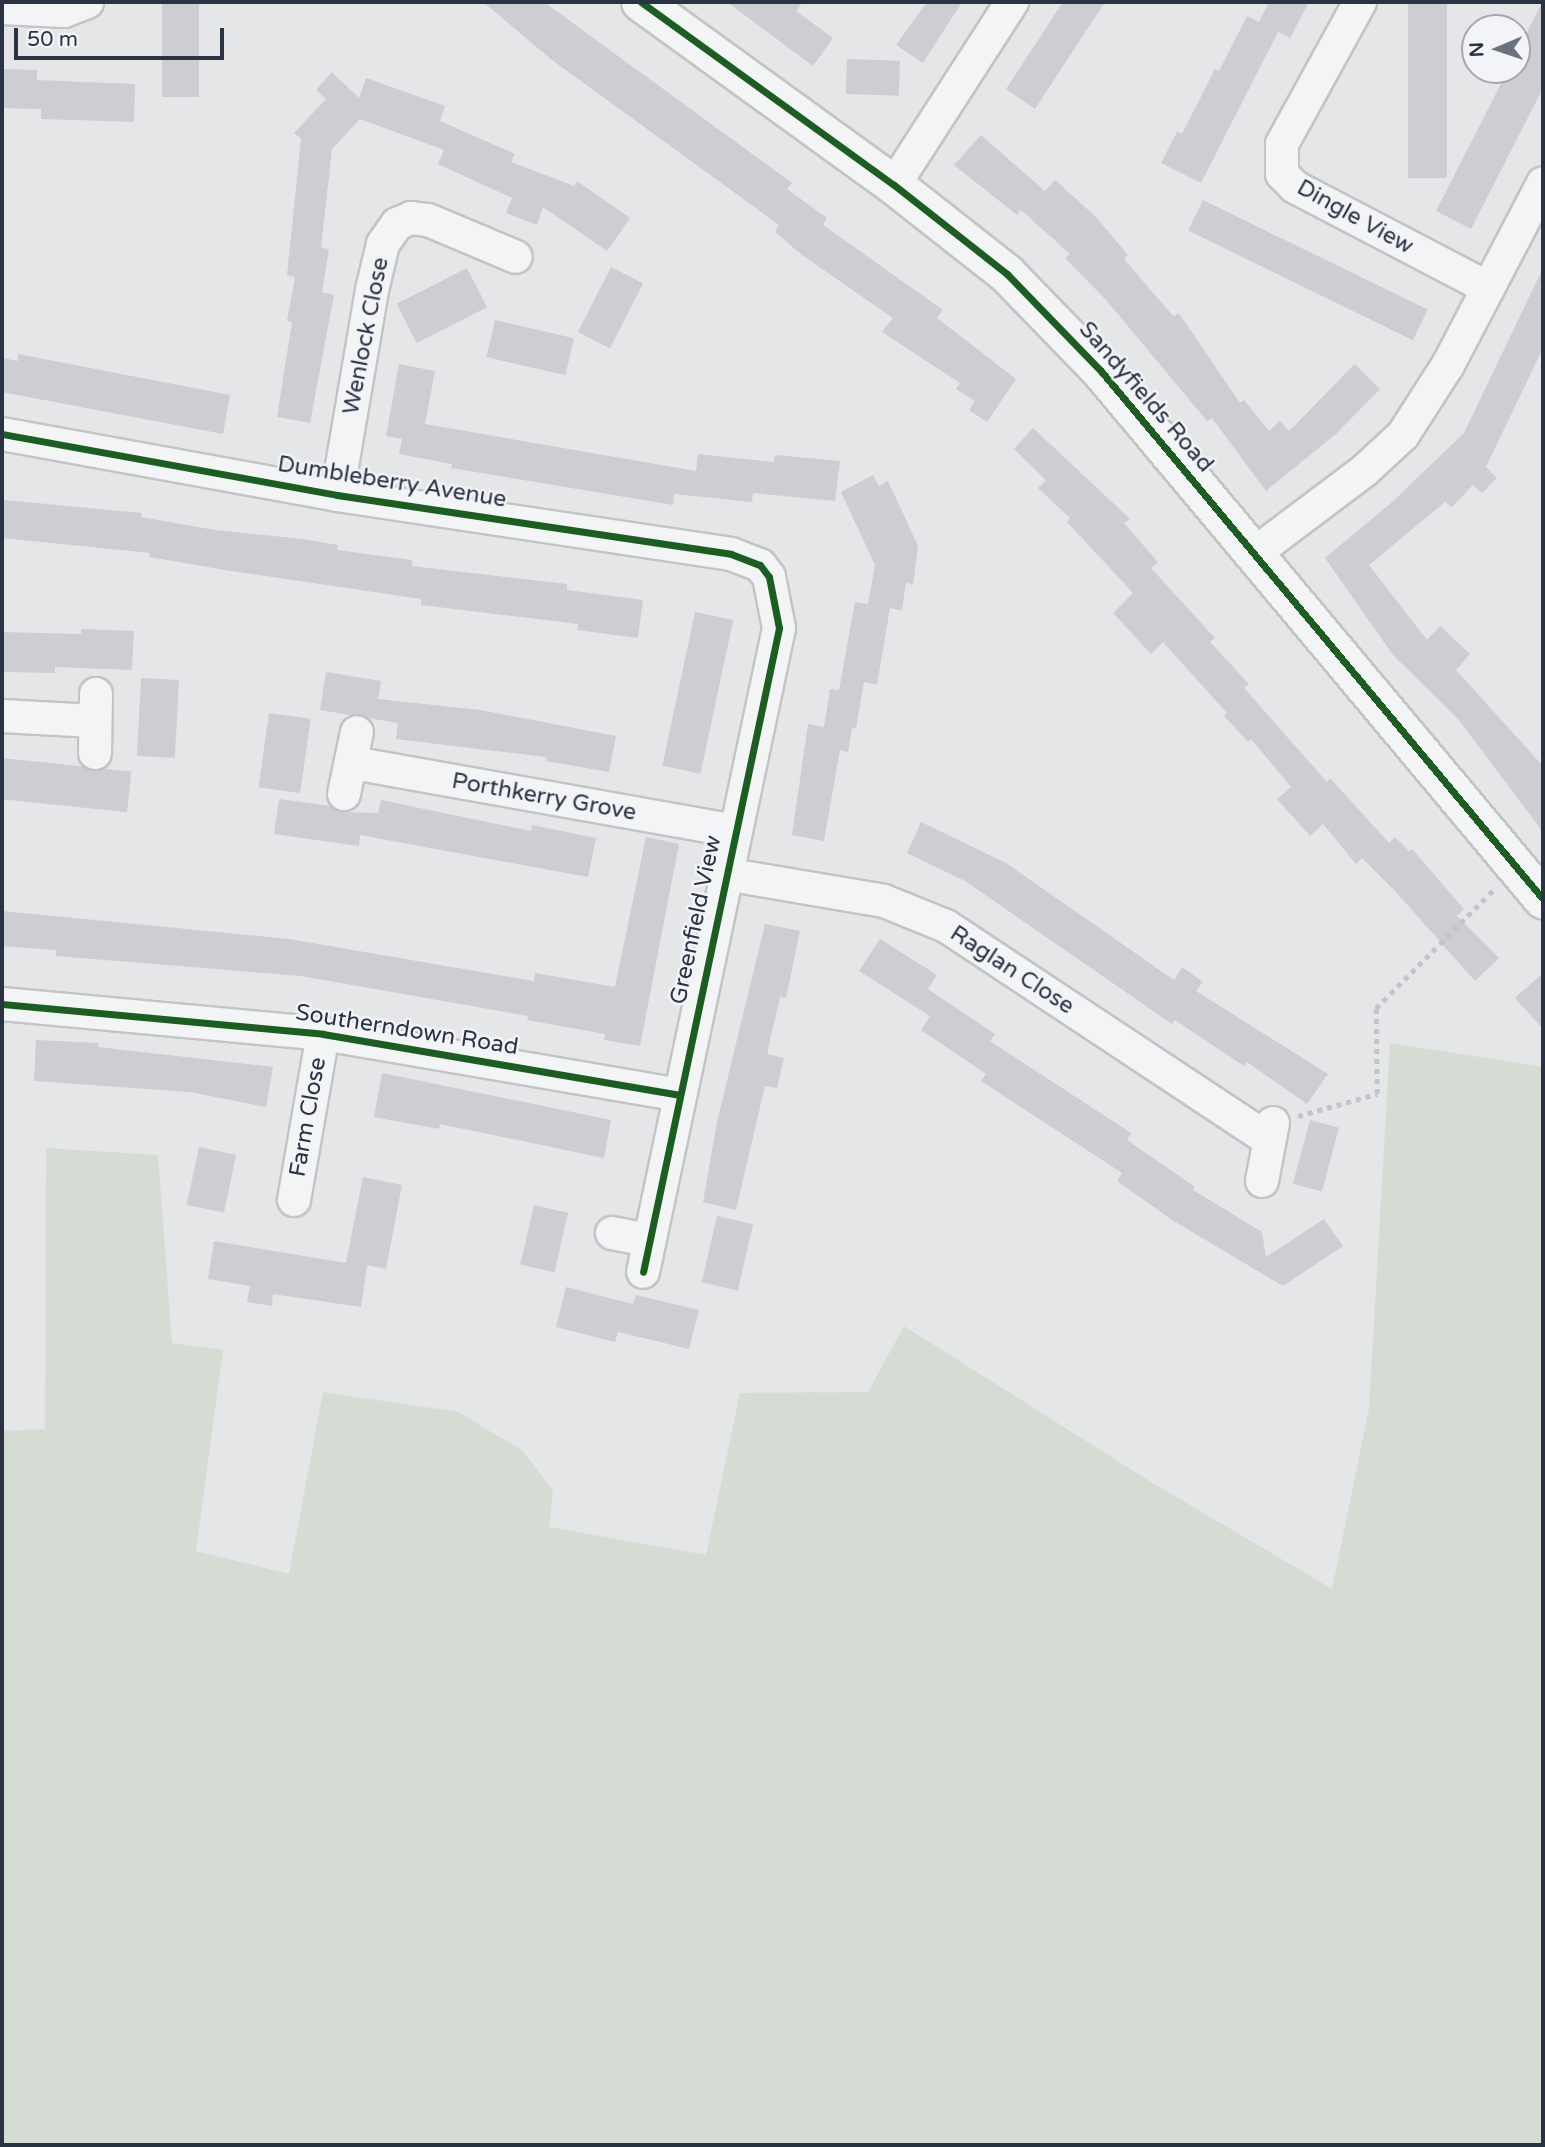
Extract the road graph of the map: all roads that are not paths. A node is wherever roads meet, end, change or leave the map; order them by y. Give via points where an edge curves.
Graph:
1 (87, 2) edge
2 (641, 2) edge
3 (1012, 2) edge
4 (1360, 2) edge
5 (2, 8) edge
6 (1543, 183) edge
7 (894, 185) junction
8 (516, 257) dead end
9 (1489, 288) junction
10 (2, 434) edge
11 (337, 495) junction
12 (1255, 553) junction
13 (769, 577) joint
14 (2, 716) edge
15 (357, 732) dead end
16 (96, 753) dead end
17 (353, 763) junction
18 (344, 794) dead end
19 (734, 831) junction
20 (725, 874) junction
21 (1543, 899) edge
22 (2, 1004) edge
23 (323, 1034) junction
24 (679, 1095) junction
25 (1262, 1181) dead end
26 (294, 1200) dead end
27 (612, 1233) dead end
28 (649, 1240) junction
29 (643, 1272) dead end

1 - 5 street via 64,11
2 - 7 street, Sandyfields Road
3 - 7 street
4 - 9 street, Dingle View via 1282,144 1282,174 1295,187
6 - 9 street
7 - 12 street, Sandyfields Road via 1007,274 1101,371
8 - 11 street, Wenlock Close via 428,220 411,218 397,224 383,244 372,290
9 - 12 street via 1448,365 1402,435 1354,479
10 - 11 street, Dumbleberry Avenue
11 - 13 street, Dumbleberry Avenue via 731,554 760,565
12 - 21 street, Sandyfields Road
13 - 19 street, Greenfield View via 779,628
14 - 16 street via 95,708
15 - 17 street
17 - 18 street
17 - 19 street, Porthkerry Grove
19 - 20 street, Greenfield View
20 - 24 street, Greenfield View
20 - 25 street, Raglan Close via 884,901 946,926 1271,1132
22 - 23 street, Southerndown Road
23 - 24 street, Southerndown Road
23 - 26 street, Farm Close
24 - 28 street, Greenfield View
27 - 28 street
28 - 29 street, Greenfield View

